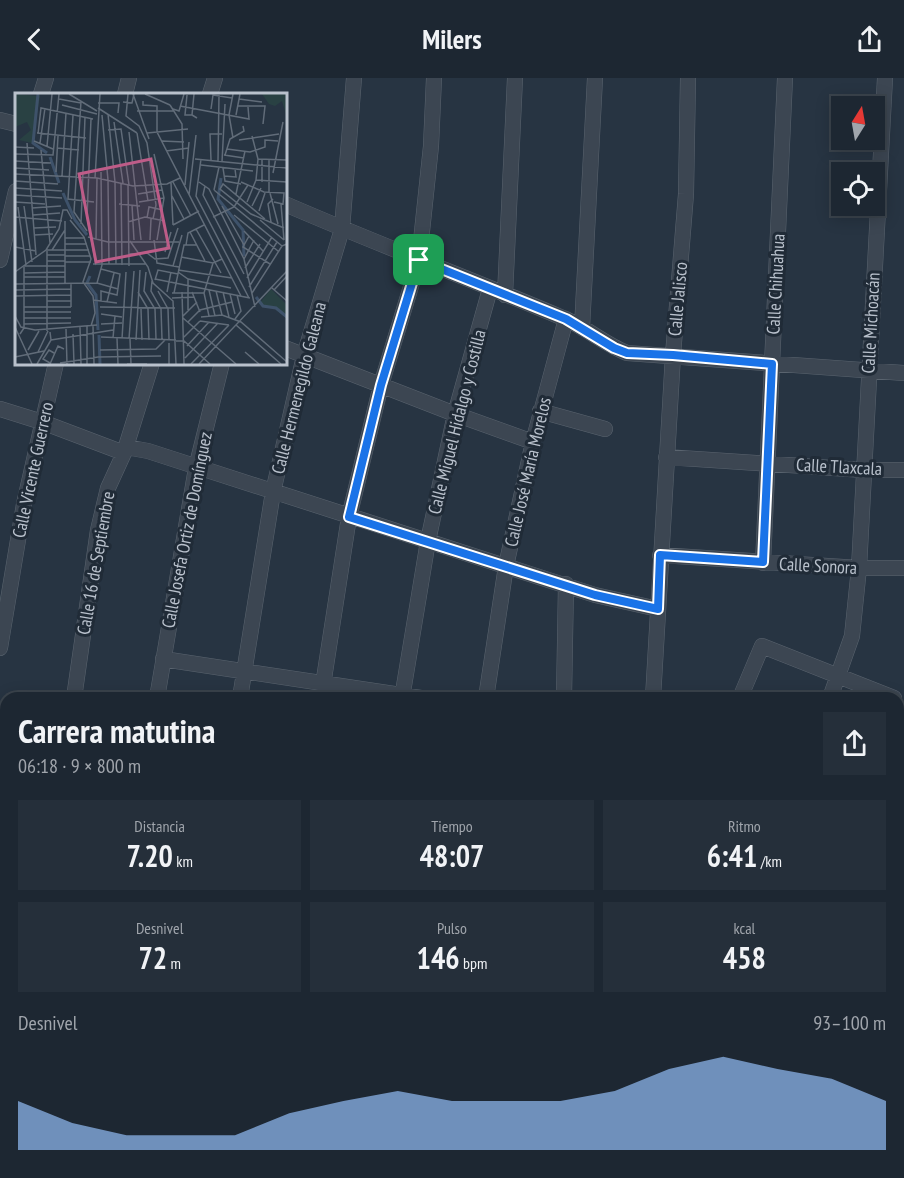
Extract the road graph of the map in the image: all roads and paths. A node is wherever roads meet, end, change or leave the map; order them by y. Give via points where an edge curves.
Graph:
1 (46, 78) edge
2 (129, 78) edge
3 (215, 78) edge
4 (354, 78) edge
5 (434, 78) edge
6 (515, 78) edge
7 (595, 78) edge
8 (688, 78) edge
9 (785, 78) edge
10 (885, 78) edge
11 (41, 93) edge
12 (125, 93) edge
13 (210, 93) edge
14 (0, 120) edge
15 (15, 124) edge
16 (15, 197) edge
17 (286, 204) edge
18 (342, 229) junction
19 (7, 242) edge
20 (0, 260) edge
21 (419, 260) junction
22 (490, 289) junction
23 (505, 295) junction
24 (566, 319) junction
25 (582, 328) junction
26 (286, 348) edge
27 (673, 355) junction
28 (304, 356) junction
29 (56, 364) edge
30 (152, 364) edge
31 (222, 364) edge
32 (772, 364) junction
33 (869, 370) junction
34 (904, 373) edge
35 (381, 385) junction
36 (0, 409) edge
37 (540, 411) junction
38 (455, 414) junction
39 (42, 422) junction
40 (605, 429) dead end
41 (533, 441) junction
42 (125, 450) junction
43 (666, 457) junction
44 (766, 463) junction
45 (196, 468) junction
46 (863, 470) junction
47 (904, 470) edge
48 (273, 492) junction
49 (349, 517) junction
50 (429, 541) junction
51 (660, 555) junction
52 (763, 562) junction
53 (506, 566) junction
54 (859, 568) junction
55 (904, 568) edge
56 (566, 584) junction
57 (658, 609) junction
58 (0, 648) edge
59 (163, 659) junction
60 (244, 672) junction
61 (839, 676) junction
62 (322, 690) edge
63 (75, 692) edge
64 (158, 692) edge
65 (241, 692) edge
66 (349, 692) edge
67 (404, 692) edge
68 (487, 692) edge
69 (564, 692) edge
70 (652, 692) edge
71 (743, 692) edge
72 (832, 692) edge
73 (879, 692) edge

1 - 11 street
2 - 12 street
3 - 13 street
4 - 18 street, Calle Hermenegildo Galeana
5 - 21 street
6 - 23 street
7 - 25 street
8 - 27 street, Calle Jalisco via 686,194
9 - 32 street, Calle Chihuahua
10 - 33 street, Calle Michoacán
14 - 15 street
16 - 19 street
17 - 18 street
18 - 21 street
18 - 28 street, Calle Hermenegildo Galeana
19 - 20 street
21 - 22 street
21 - 35 street
22 - 23 street
22 - 38 street, Calle Miguel Hidalgo y Costilla
23 - 24 street
24 - 25 street
24 - 37 street, Calle José María Morelos
25 - 27 street via 627,353
26 - 28 street
27 - 32 street
27 - 43 street, Calle Jalisco
28 - 35 street
28 - 48 street, Calle Hermenegildo Galeana
29 - 39 street, Calle Vicente Guerrero
30 - 42 street, Calle 16 de Septiembre
31 - 45 street, Calle Josefa Ortiz de Domínguez
32 - 33 street
32 - 44 street, Calle Chihuahua
33 - 34 street
33 - 46 street, Calle Michoacán
35 - 38 street
35 - 49 street
36 - 39 street
37 - 40 street
37 - 41 street, Calle José María Morelos
38 - 41 street
38 - 50 street, Calle Miguel Hidalgo y Costilla
39 - 42 street
39 - 58 street, Calle Vicente Guerrero
41 - 53 street, Calle José María Morelos
42 - 45 street via 148,452
42 - 63 street, Calle 16 de Septiembre via 108,488 99,530
43 - 44 street, Calle Tlaxcala
43 - 51 street, Calle Jalisco
44 - 46 street, Calle Tlaxcala
44 - 52 street, Calle Chihuahua
45 - 48 street
45 - 59 street, Calle Josefa Ortiz de Domínguez
46 - 47 street, Calle Tlaxcala
46 - 54 street, Calle Michoacán
48 - 49 street
48 - 60 street, Calle Hermenegildo Galeana
49 - 50 street
49 - 62 street
50 - 53 street
50 - 67 street, Calle Miguel Hidalgo y Costilla
51 - 52 street, Calle Sonora
51 - 57 street, Calle Jalisco
52 - 54 street, Calle Sonora
53 - 56 street
53 - 68 street, Calle José María Morelos
54 - 55 street, Calle Sonora
54 - 61 street, Calle Michoacán via 852,636
56 - 57 street via 595,595
56 - 69 street
57 - 70 street, Calle Jalisco
59 - 60 street
59 - 64 street, Calle Josefa Ortiz de Domínguez
60 - 62 street
60 - 65 street, Calle Hermenegildo Galeana
61 - 71 street via 762,646
61 - 72 street, Calle Michoacán
61 - 73 street
62 - 66 street

